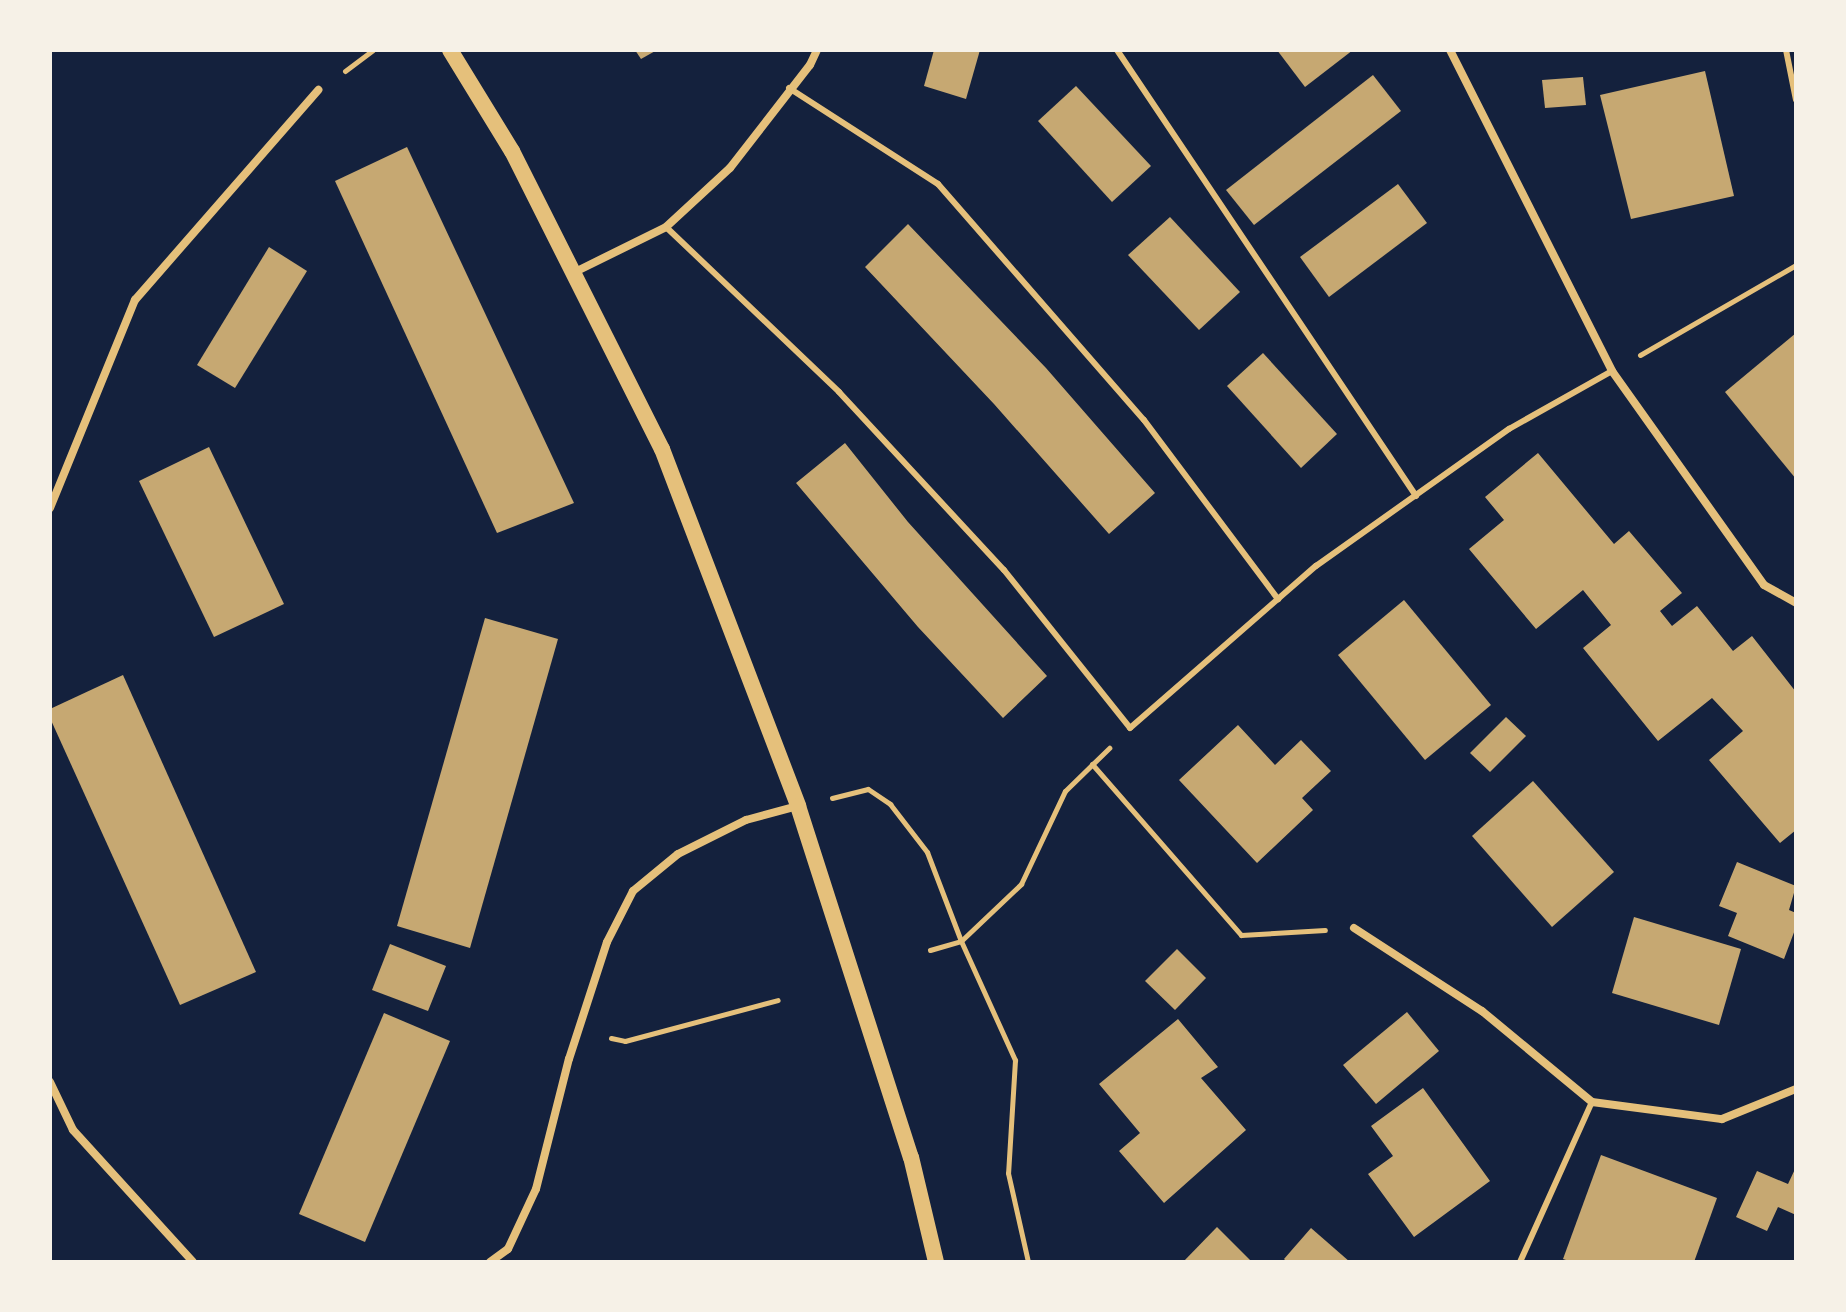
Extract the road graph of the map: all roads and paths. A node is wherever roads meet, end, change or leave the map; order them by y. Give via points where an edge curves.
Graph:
1 (450, 50) edge
2 (817, 50) edge
3 (1117, 50) edge
4 (1450, 50) edge
5 (1786, 50) edge
6 (789, 88) junction
7 (318, 90) dead end
8 (1796, 100) edge
9 (666, 227) junction
10 (1796, 265) edge
11 (575, 272) junction
12 (1612, 371) junction
13 (1416, 496) junction
14 (50, 508) edge
15 (1278, 599) junction
16 (1796, 603) edge
17 (1130, 728) junction
18 (1092, 764) junction
19 (798, 806) junction
20 (1354, 928) joint
21 (961, 941) junction
22 (930, 950) dead end
23 (778, 1000) dead end
24 (579, 1030) junction
25 (50, 1082) edge
26 (1796, 1089) edge
27 (1592, 1102) junction
28 (193, 1262) edge
29 (490, 1262) edge
30 (936, 1262) edge
31 (1028, 1262) edge
32 (1520, 1262) edge

1 - 11 main road via 512,151
2 - 6 street
3 - 13 lane
4 - 12 street
5 - 8 lane
6 - 9 street via 730,168
6 - 15 lane via 938,184 1144,420
7 - 14 street via 135,300
9 - 11 street
9 - 17 lane via 839,392 1004,570
10 - 12 path
11 - 19 main road via 662,449
12 - 13 lane via 1509,429
12 - 16 street via 1764,585
13 - 15 lane
15 - 17 lane
17 - 18 path
18 - 20 path via 1241,935
18 - 21 path via 1065,791 1021,884
19 - 21 path via 868,789 890,804 927,852
19 - 24 street via 746,820 678,854 633,891 607,942
19 - 30 main road via 911,1157
20 - 27 street via 1482,1011
21 - 22 path
21 - 31 path via 1015,1060 1008,1173
23 - 24 path via 625,1041
24 - 29 street via 536,1189 508,1249
25 - 28 street via 73,1130
26 - 27 street via 1722,1119
27 - 32 lane

